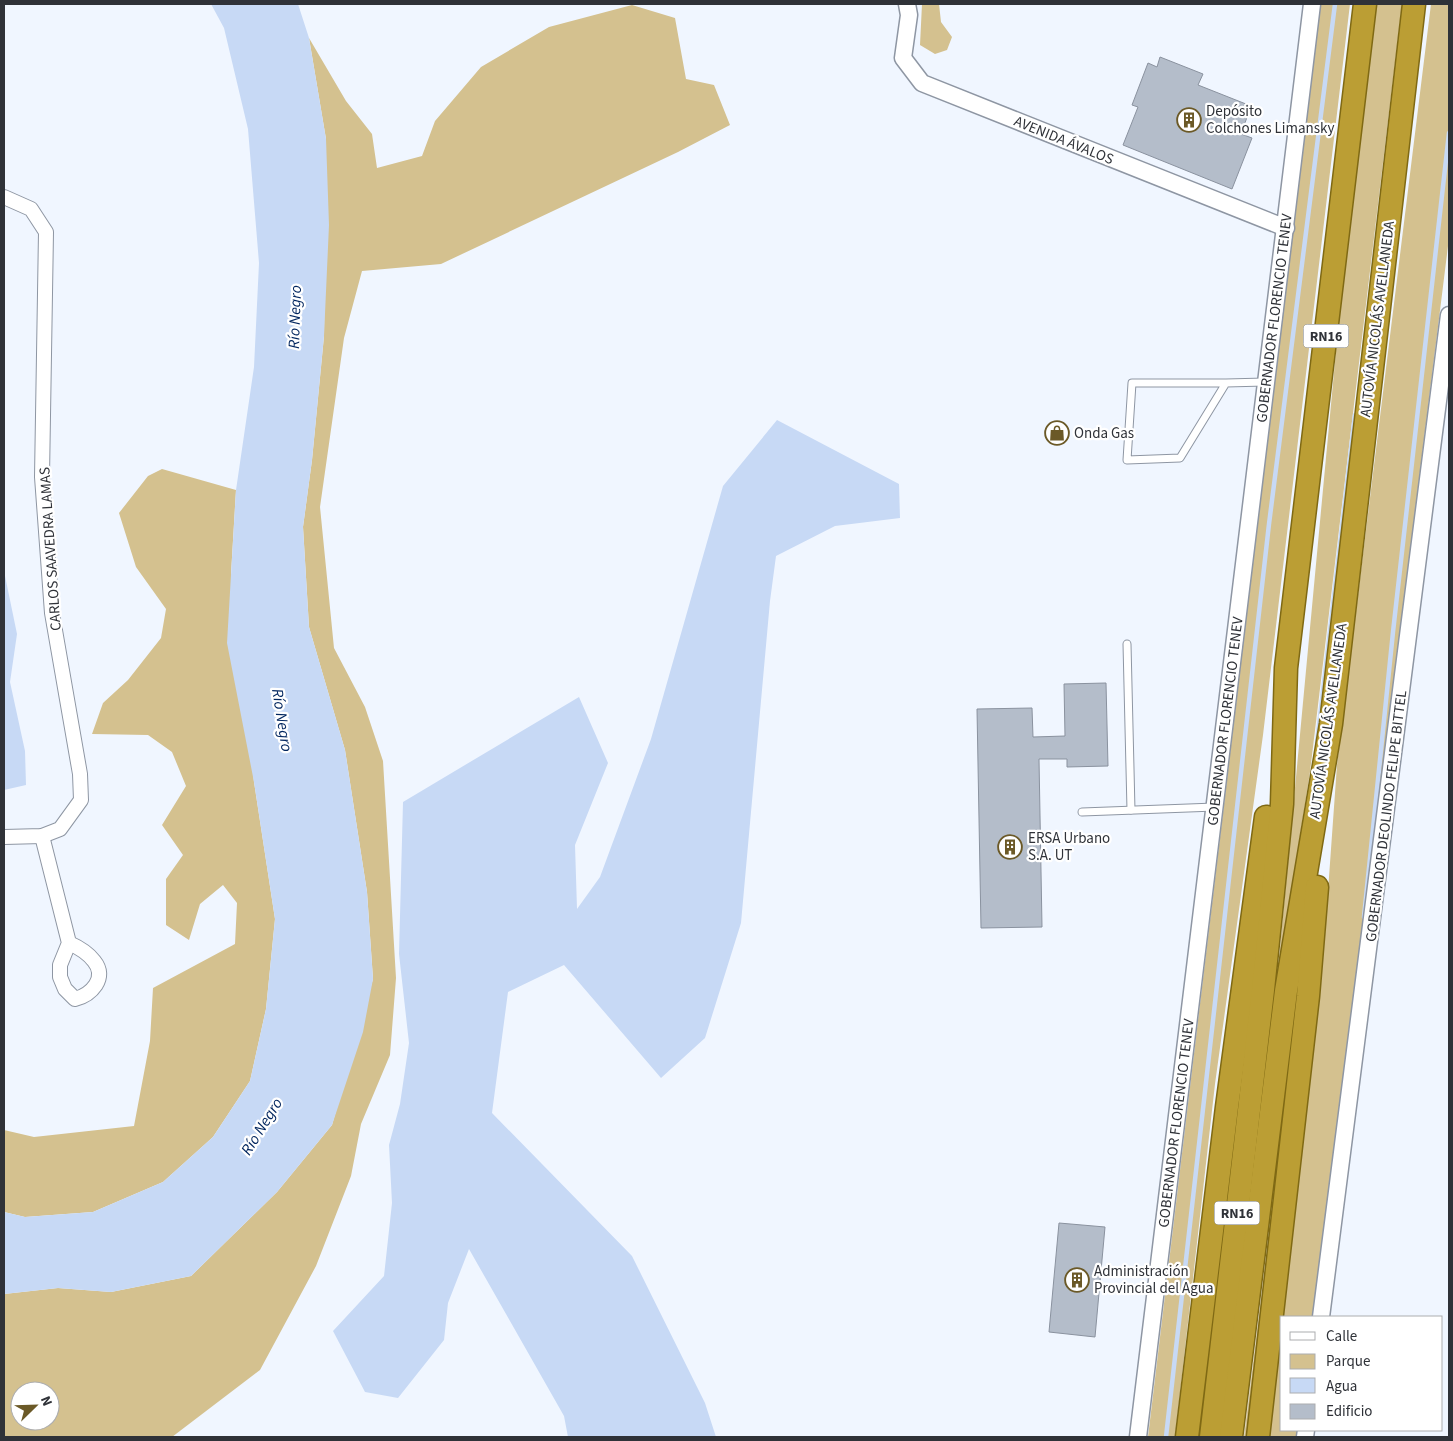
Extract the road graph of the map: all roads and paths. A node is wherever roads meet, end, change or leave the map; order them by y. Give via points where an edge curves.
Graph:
1 (907, 4) edge
2 (1312, 4) edge
3 (1365, 4) edge
4 (1414, 4) edge
5 (4, 197) edge
6 (1286, 228) junction
7 (1449, 315) edge
8 (1265, 382) junction
9 (1226, 383) junction
10 (1127, 644) dead end
11 (1286, 668) junction
12 (1331, 724) junction
13 (1215, 806) junction
14 (1131, 810) junction
15 (1082, 812) dead end
16 (42, 836) junction
17 (4, 837) edge
18 (69, 943) dead end
19 (1321, 1316) edge
20 (1138, 1437) edge
21 (1187, 1437) edge
22 (1211, 1437) edge
23 (1231, 1437) edge
24 (1258, 1437) edge

1 - 6 street, AVENIDA ÁVALOS via 903,58 922,83
2 - 6 street, GOBERNADOR FLORENCIO TENEV
3 - 11 highway, RN16
4 - 12 highway, AUTOVÍA NICOLÁS AVELLANEDA / RN16
5 - 16 street, CARLOS SAAVEDRA LAMAS via 31,208 46,232 42,477 52,613 80,774 81,800 60,829
6 - 8 street, GOBERNADOR FLORENCIO TENEV
7 - 19 street, GOBERNADOR DEOLINDO FELIPE BITTEL
8 - 9 lane
8 - 13 street, GOBERNADOR FLORENCIO TENEV
9 - 9 lane via 1180,458 1127,460 1132,383
10 - 14 lane
11 - 21 highway via 1228,1097
11 - 22 highway, RN16 via 1279,833 1264,990
12 - 23 highway, AUTOVÍA NICOLÁS AVELLANEDA / RN16 via 1286,991
12 - 24 highway via 1308,996
13 - 14 lane
13 - 20 street, GOBERNADOR FLORENCIO TENEV
14 - 15 lane
16 - 17 street, CARLOS SAAVEDRA LAMAS
16 - 18 street

